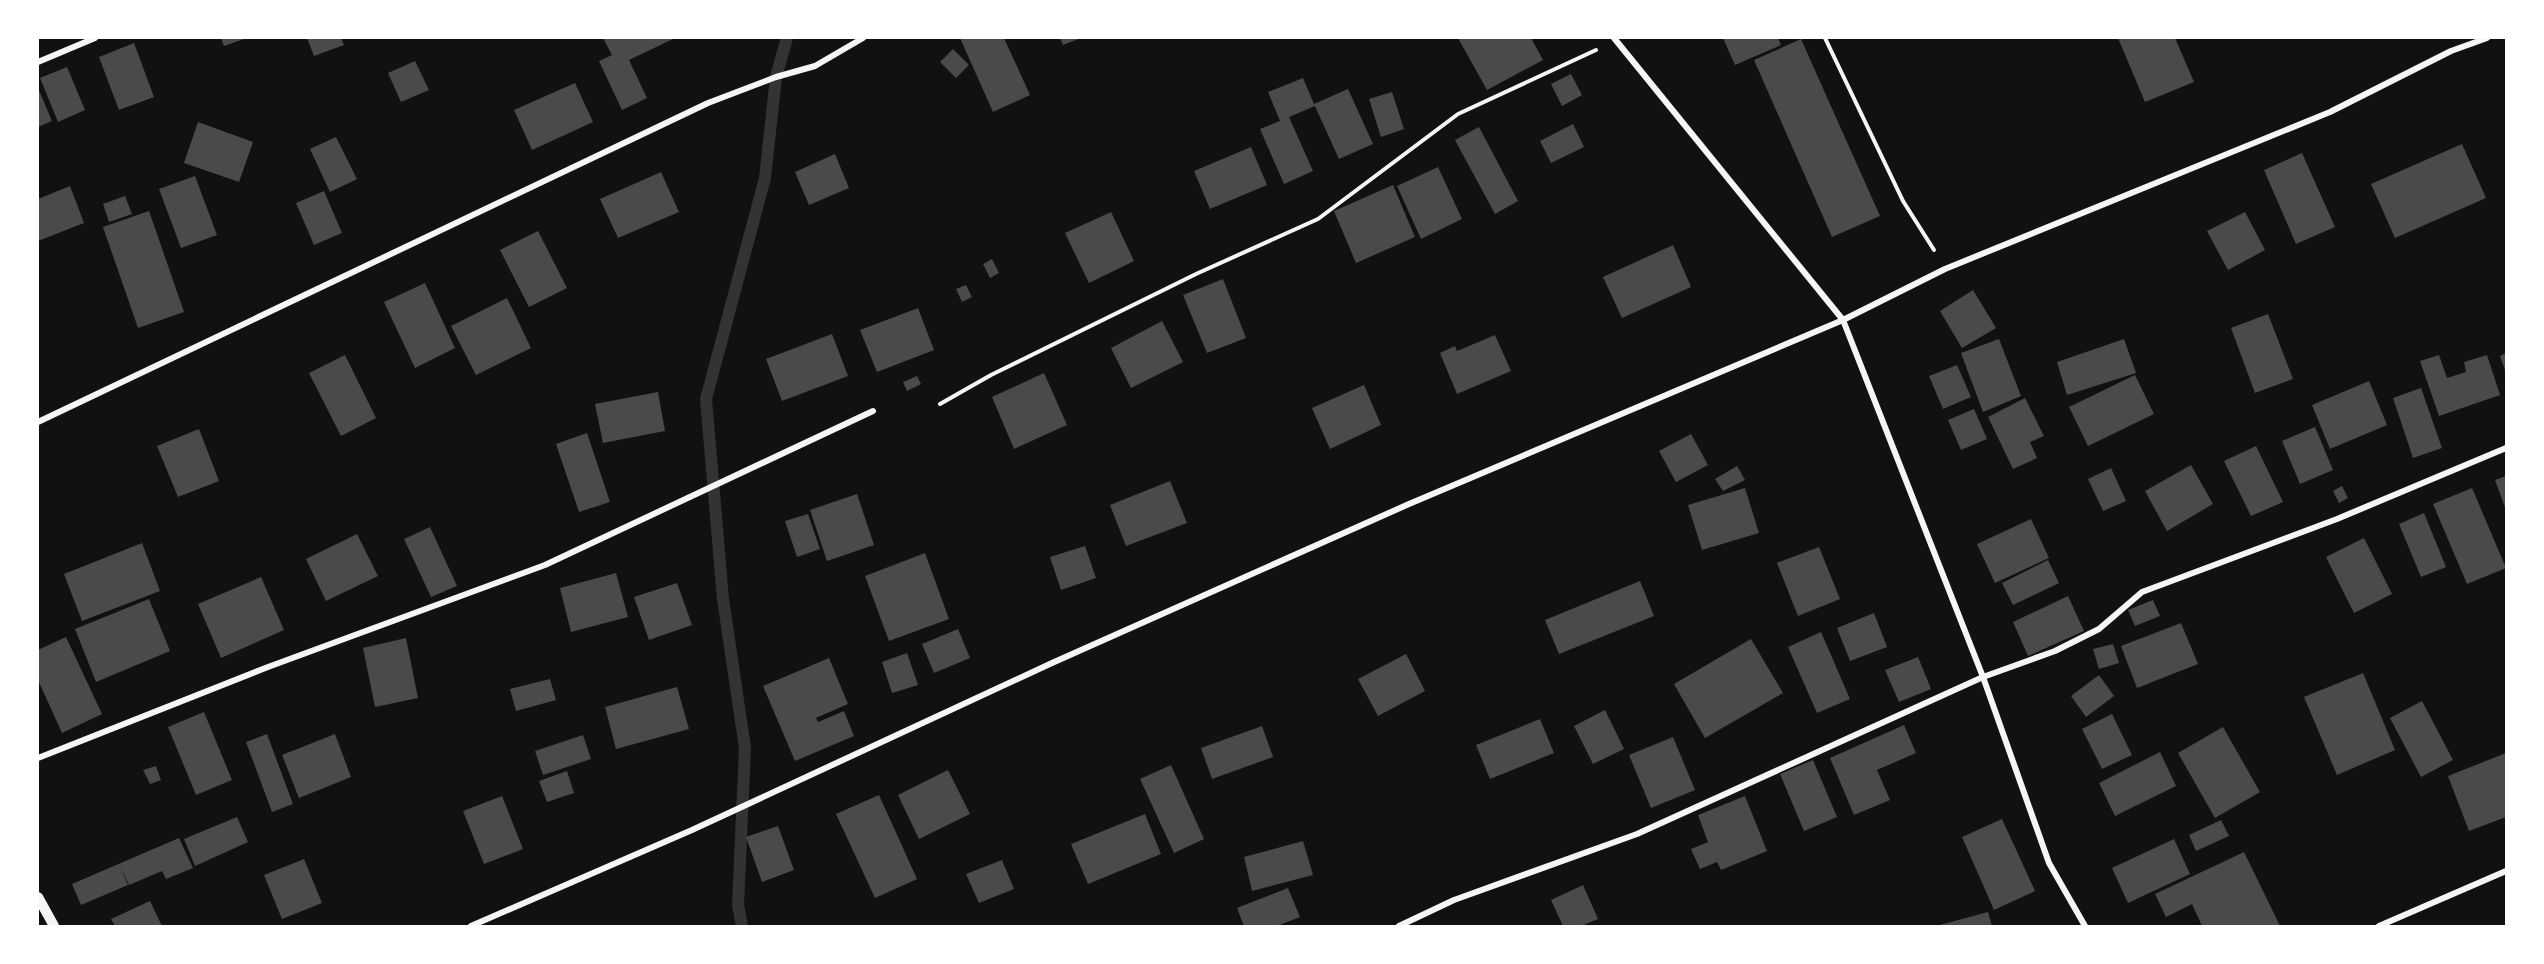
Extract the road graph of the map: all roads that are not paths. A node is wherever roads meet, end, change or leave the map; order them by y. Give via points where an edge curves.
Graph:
1 (95, 38) edge
2 (863, 38) edge
3 (2487, 38) edge
4 (1615, 39) edge
5 (38, 62) edge
6 (1843, 320) junction
7 (873, 411) dead end
8 (38, 422) edge
9 (2506, 448) edge
10 (1983, 677) junction
11 (38, 758) edge
12 (2506, 871) edge
13 (38, 897) edge
14 (54, 927) edge
15 (471, 927) edge
16 (1399, 927) edge
17 (2085, 927) edge
18 (2379, 927) edge

1 - 5 street
2 - 8 street via 815,66 708,103
3 - 6 street via 2451,51 2330,112 1945,268
4 - 6 street
6 - 10 street
6 - 15 street via 1409,504
7 - 11 street via 545,565 268,667
9 - 10 street via 2337,519 2142,592 2099,628 2055,651
10 - 16 street via 1637,834 1454,900
10 - 17 street via 2049,863
12 - 18 street
13 - 14 street

